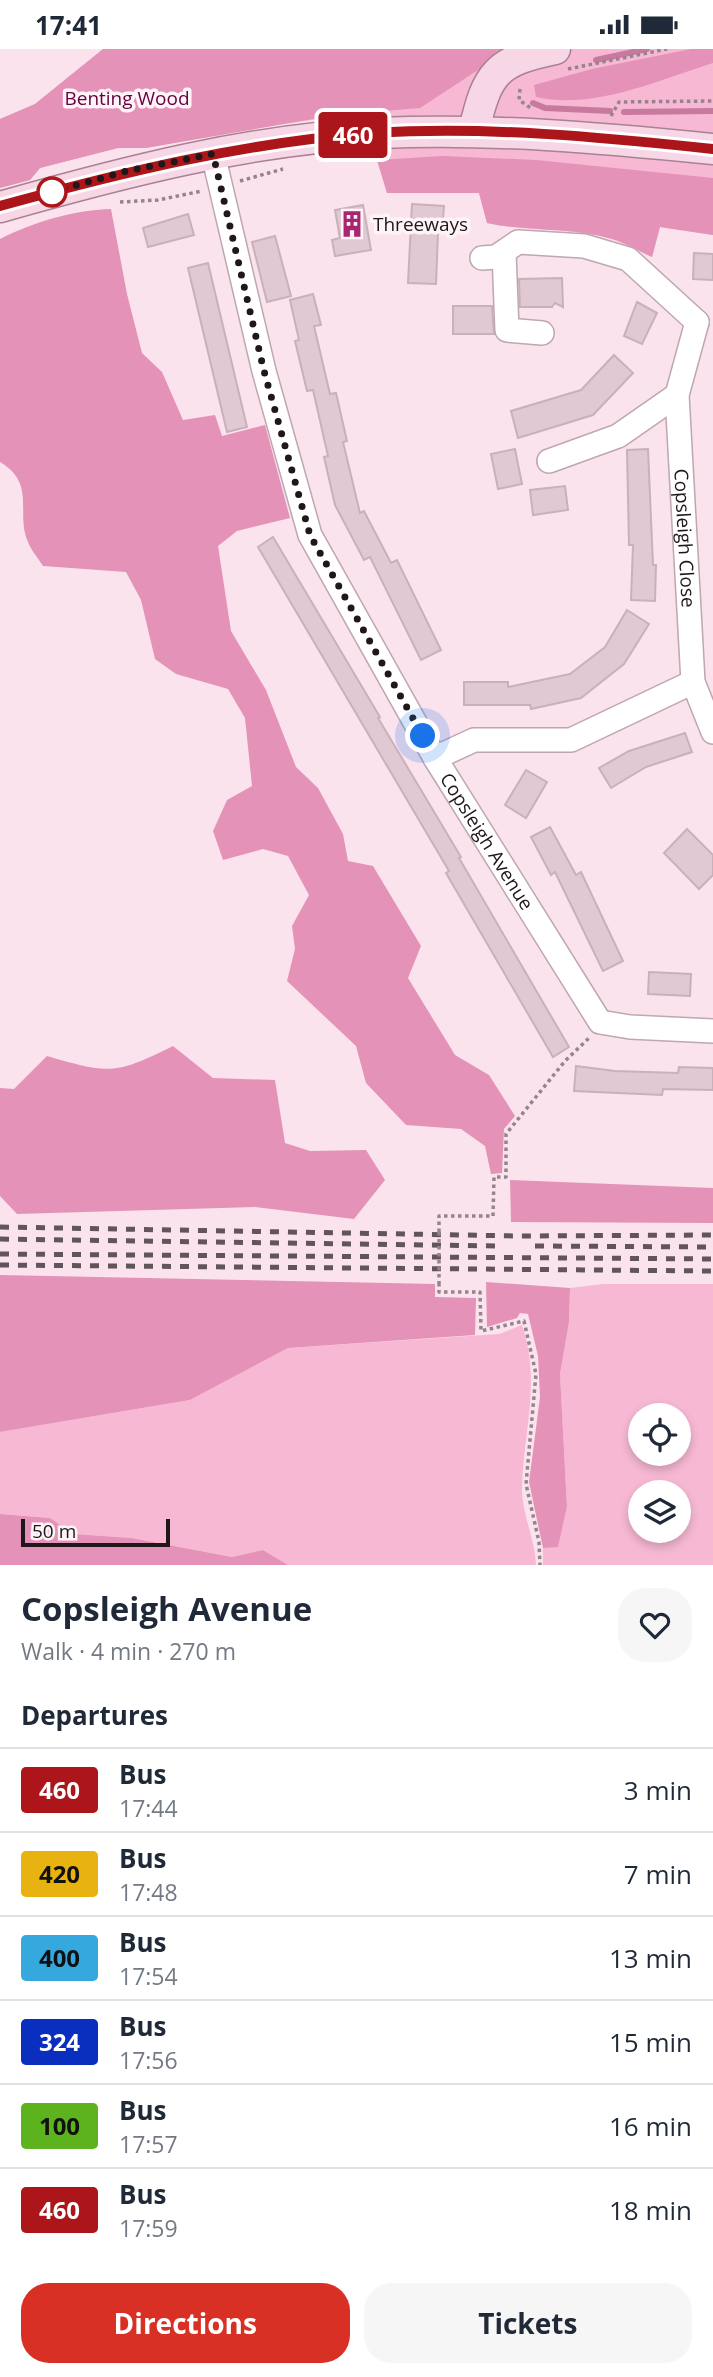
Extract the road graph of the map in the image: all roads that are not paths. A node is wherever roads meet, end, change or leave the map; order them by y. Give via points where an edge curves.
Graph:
1 (561, 59) edge
2 (474, 131) junction
3 (713, 149) edge
4 (213, 154) junction
5 (0, 207) edge
6 (705, 322) edge
7 (542, 333) dead end
8 (677, 395) junction
9 (549, 461) dead end
10 (693, 682) junction
11 (713, 732) edge
12 (435, 758) junction
13 (713, 1031) edge

1 - 2 main road via 520,56 504,65 481,100
2 - 3 main road
2 - 4 main road via 340,136
4 - 5 main road via 127,171
4 - 12 street, Copsleigh Avenue via 264,371 310,535
6 - 7 street, Copsleigh Close via 628,259 584,246 518,242 493,255 506,330
6 - 8 street, Copsleigh Close
8 - 9 street via 618,436
8 - 10 street, Copsleigh Close
10 - 11 street, Copsleigh Close
10 - 12 street via 571,740 474,740
12 - 13 street, Copsleigh Avenue via 600,1022

